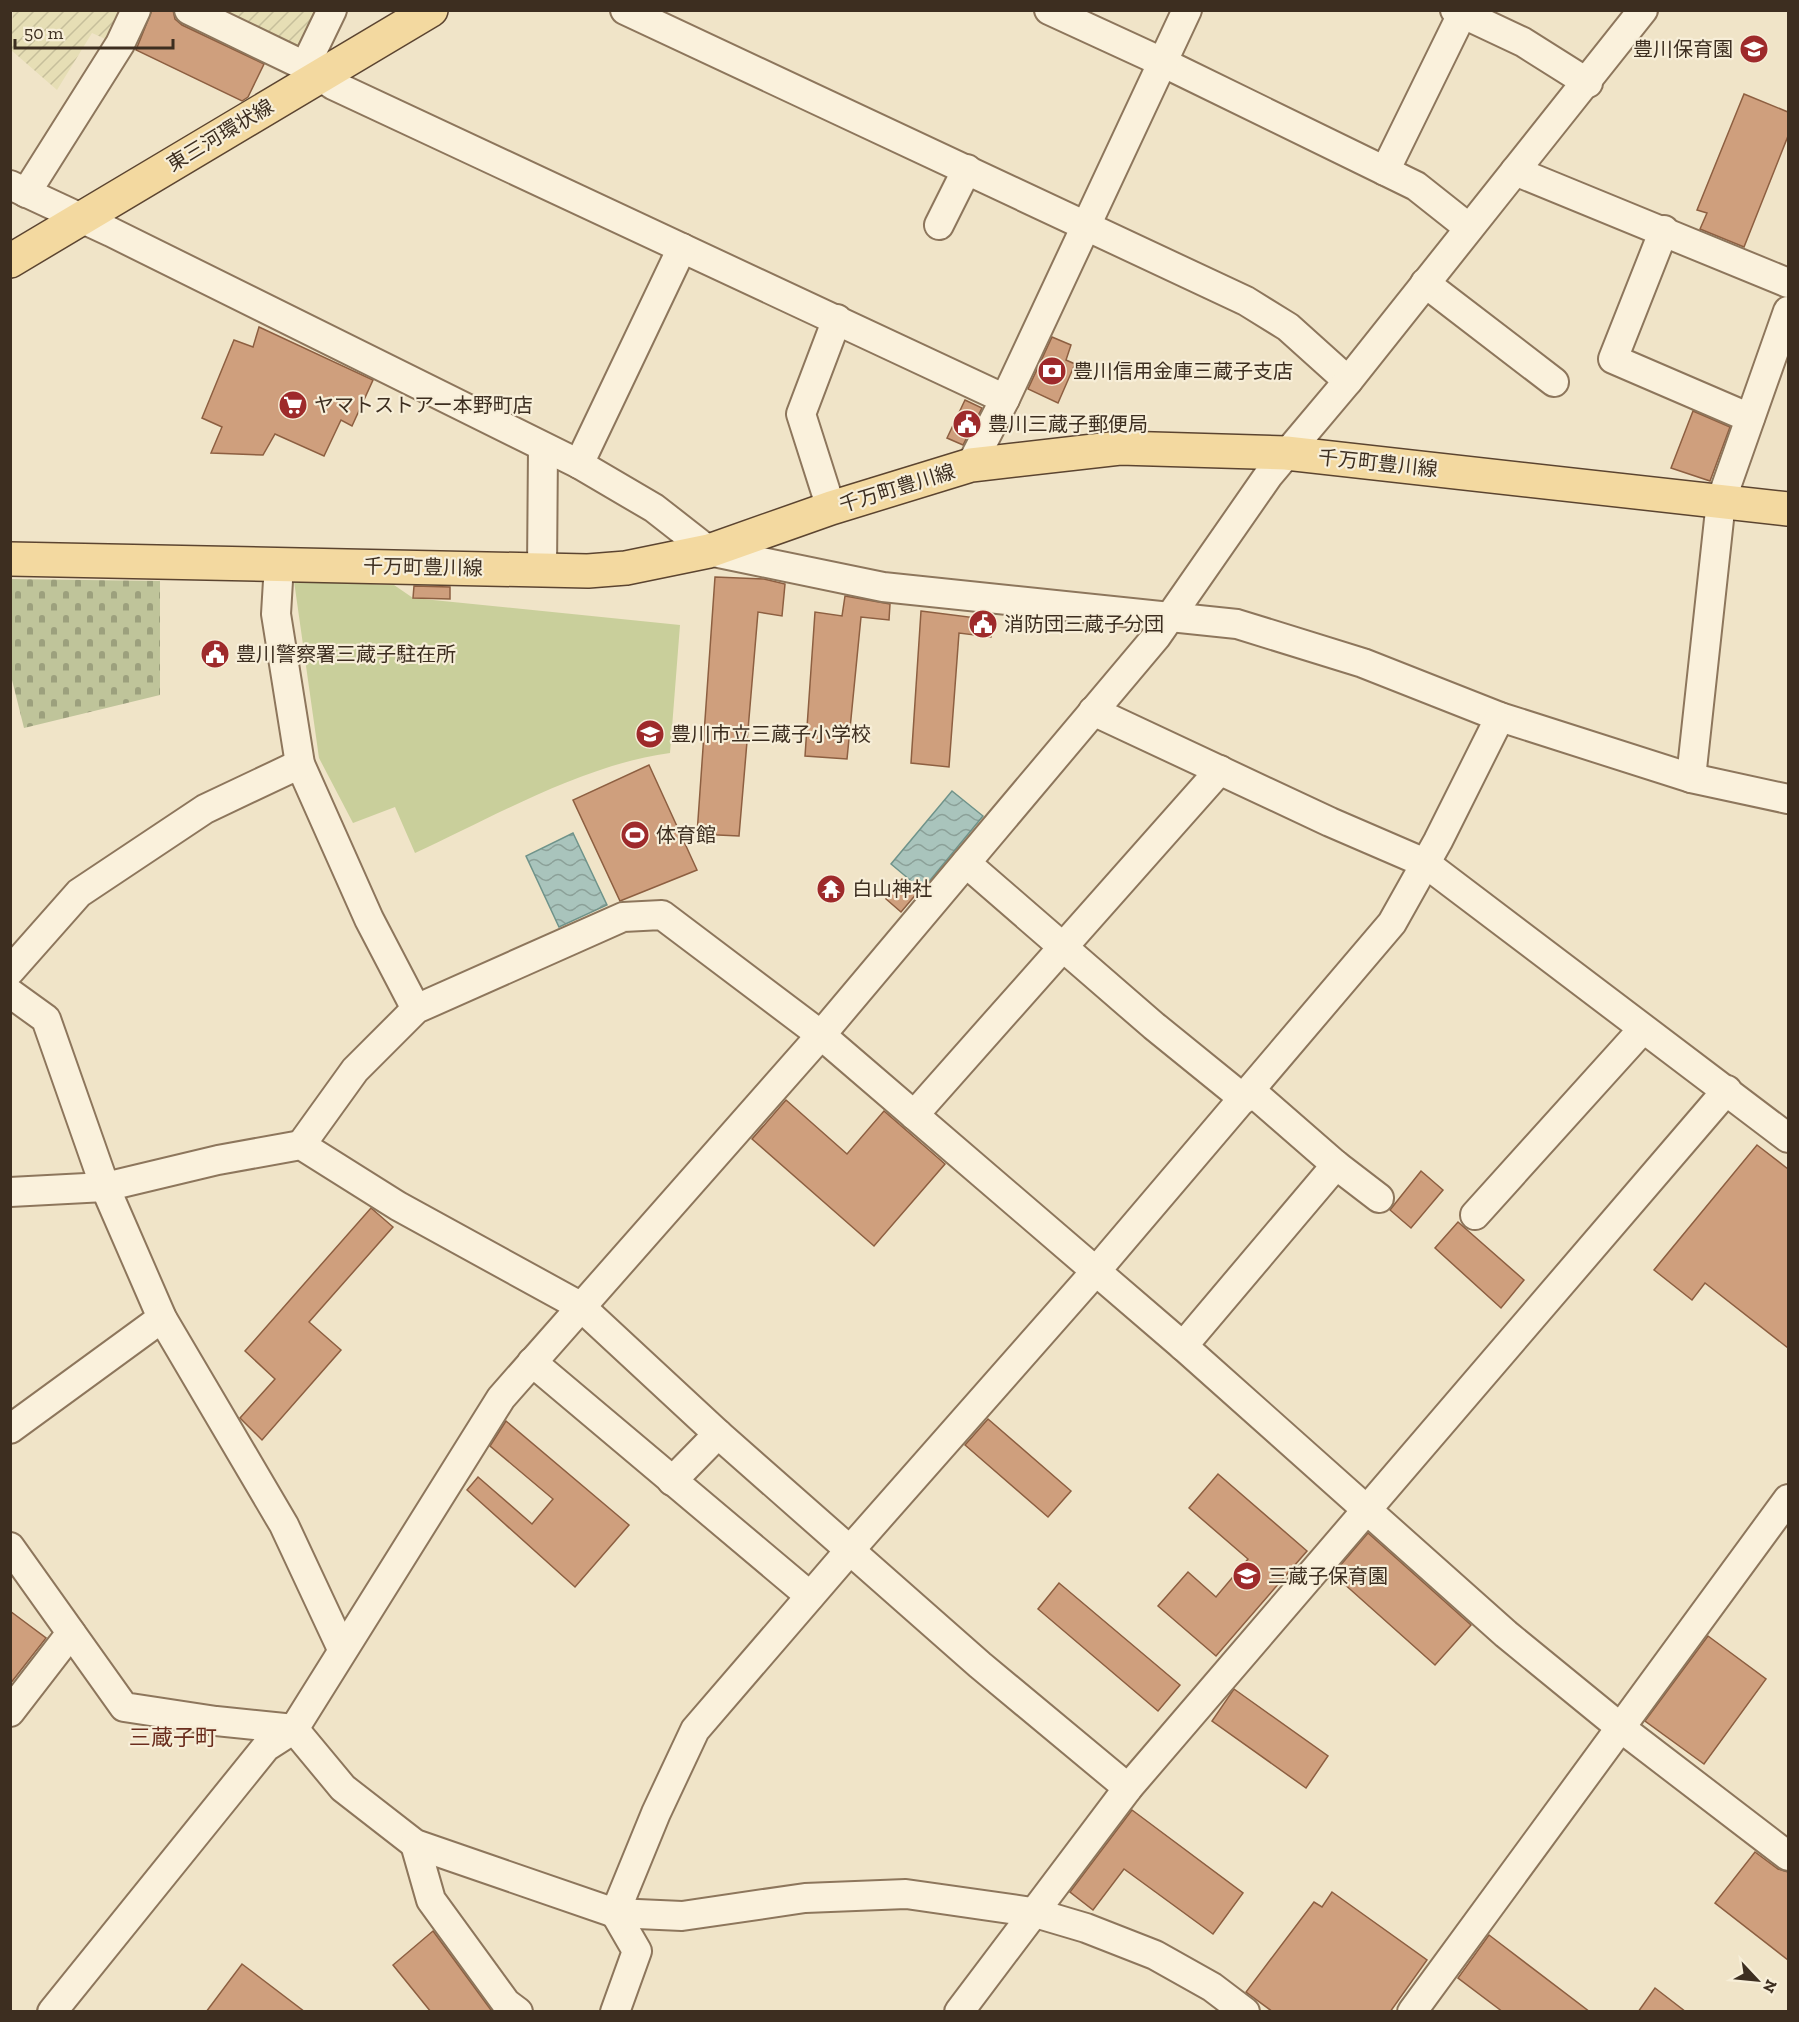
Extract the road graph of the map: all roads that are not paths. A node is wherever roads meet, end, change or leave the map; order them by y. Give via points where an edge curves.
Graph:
1 (136, 10) edge
2 (189, 10) edge
3 (332, 10) edge
4 (430, 10) edge
5 (625, 10) edge
6 (1049, 10) edge
7 (1186, 10) edge
8 (1644, 10) edge
9 (1458, 12) edge
10 (1162, 62) junction
11 (313, 70) junction
12 (1588, 83) junction
13 (967, 169) junction
14 (1385, 171) junction
15 (1515, 171) junction
16 (18, 189) edge
17 (83, 219) junction
18 (939, 225) dead end
19 (1085, 225) junction
20 (1468, 228) junction
21 (1664, 230) junction
22 (682, 248) junction
23 (10, 261) edge
24 (1425, 283) junction
25 (1788, 284) edge
26 (1788, 311) edge
27 (837, 320) junction
28 (1348, 381) junction
29 (1554, 382) dead end
30 (1005, 399) junction
31 (1750, 417) junction
32 (543, 448) junction
33 (1286, 453) junction
34 (579, 464) junction
35 (971, 465) junction
36 (1721, 501) junction
37 (831, 508) junction
38 (1788, 509) edge
39 (709, 551) junction
40 (10, 559) edge
41 (279, 564) junction
42 (542, 570) junction
43 (1170, 616) junction
44 (1093, 711) junction
45 (1500, 717) junction
46 (300, 764) junction
47 (1220, 770) junction
48 (1691, 778) junction
49 (1788, 799) edge
50 (966, 863) junction
51 (1425, 863) junction
52 (1063, 947) junction
53 (10, 971) edge
54 (10, 993) edge
55 (416, 1009) junction
56 (1642, 1030) junction
57 (821, 1035) junction
58 (1728, 1090) junction
59 (1247, 1095) junction
60 (914, 1115) junction
61 (1788, 1138) edge
62 (301, 1145) junction
63 (1336, 1165) junction
64 (105, 1187) junction
65 (10, 1192) edge
66 (1378, 1198) dead end
67 (1475, 1215) dead end
68 (1096, 1271) junction
69 (580, 1306) junction
70 (162, 1318) junction
71 (1183, 1346) junction
72 (532, 1362) junction
73 (10, 1429) edge
74 (718, 1434) junction
75 (672, 1481) junction
76 (1788, 1499) edge
77 (1367, 1508) junction
78 (10, 1547) edge
79 (850, 1550) junction
80 (810, 1596) junction
81 (70, 1632) junction
82 (342, 1649) junction
83 (10, 1712) edge
84 (1622, 1728) junction
85 (294, 1729) junction
86 (1128, 1788) junction
87 (415, 1844) junction
88 (1788, 1856) edge
89 (1032, 1912) junction
90 (615, 1913) junction
91 (507, 2009) edge
92 (52, 2012) edge
93 (615, 2012) edge
94 (959, 2012) edge
95 (1245, 2012) edge
96 (1412, 2012) edge

1 - 16 street via 120,44
2 - 11 street
3 - 11 street
4 - 11 main road, 東三河環状線
5 - 13 street
6 - 10 street
7 - 10 street
8 - 12 street
9 - 12 street via 1523,42
9 - 14 street
10 - 14 street
10 - 19 street
11 - 17 main road, 東三河環状線
11 - 22 street via 333,85
12 - 15 street
13 - 18 street
13 - 19 street
14 - 20 street via 1416,186
15 - 20 street
15 - 21 street
16 - 17 street
17 - 23 main road, 東三河環状線
17 - 32 street
19 - 28 street via 1246,301 1288,327
19 - 30 street
20 - 24 street
21 - 25 street
21 - 31 street via 1613,359
22 - 27 street
22 - 34 street
24 - 28 street
24 - 29 street
26 - 31 street
27 - 30 street
27 - 37 street via 801,414
28 - 33 street
30 - 35 street
31 - 36 street
32 - 34 street
32 - 42 street
33 - 35 main road, 千万町豊川線 via 1120,448
33 - 36 main road, 千万町豊川線
33 - 43 street
34 - 39 street via 654,508
35 - 37 main road, 千万町豊川線
36 - 38 main road, 千万町豊川線
36 - 48 street
37 - 39 main road, 千万町豊川線
39 - 42 main road, 千万町豊川線 via 626,568
39 - 43 street via 883,587
40 - 41 main road, 千万町豊川線
41 - 42 main road, 千万町豊川線
41 - 46 street via 276,614
43 - 44 street
43 - 45 street via 1237,624 1363,663
44 - 47 street
44 - 50 street
45 - 48 street
45 - 51 street
46 - 53 street via 205,809 79,893
46 - 55 street via 369,919
47 - 51 street
47 - 52 street
48 - 49 street
50 - 52 street
50 - 57 street
51 - 56 street
51 - 59 street via 1392,923
52 - 59 street
52 - 60 street
54 - 64 street via 46,1019
55 - 57 street via 623,916 662,915
55 - 62 street via 355,1070
56 - 58 street
56 - 67 street
57 - 60 street
57 - 69 street
58 - 61 street
58 - 77 street
59 - 63 street
59 - 68 street
60 - 68 street
62 - 64 street
62 - 69 street via 398,1206
63 - 66 street
63 - 71 street
64 - 65 street
64 - 70 street
68 - 71 street
68 - 79 street
69 - 72 street
69 - 74 street
70 - 73 street
70 - 82 street via 285,1525
71 - 77 street
72 - 75 street
72 - 82 street via 501,1398
74 - 75 street
74 - 79 street
75 - 80 street
76 - 84 street
77 - 84 street via 1506,1634
77 - 86 street
78 - 81 street
79 - 80 street
79 - 86 street
80 - 90 street via 695,1730
81 - 83 street
81 - 85 street via 124,1707
82 - 85 street
84 - 88 street
84 - 96 street
85 - 87 street via 343,1788
85 - 92 street via 266,1747
86 - 89 street
87 - 90 street
87 - 91 street via 431,1900
89 - 90 street via 906,1893 805,1898 682,1916
89 - 94 street
89 - 95 street via 1155,1955 1212,1987
90 - 93 street via 637,1951

